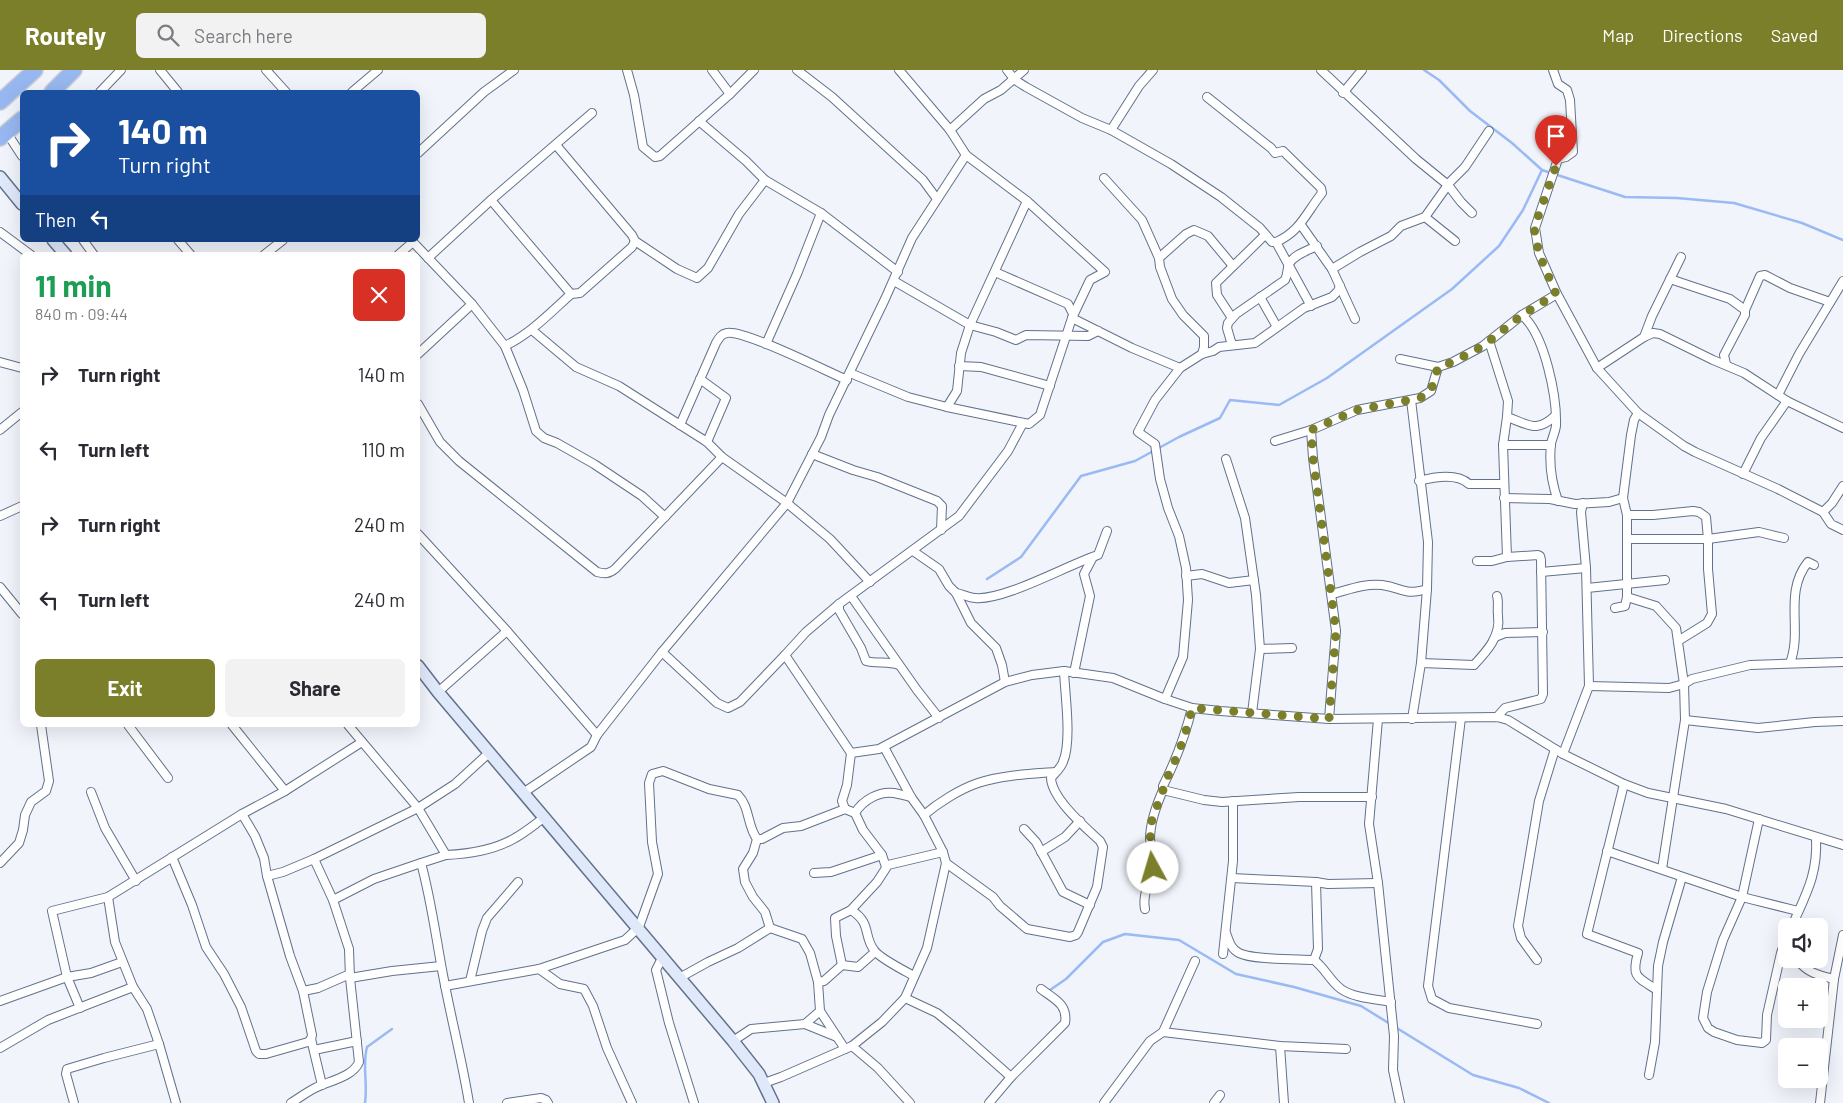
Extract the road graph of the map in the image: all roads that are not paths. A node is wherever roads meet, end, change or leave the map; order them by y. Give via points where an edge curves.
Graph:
1 (74, 70) edge
2 (121, 70) edge
3 (160, 70) edge
4 (266, 70) edge
5 (378, 70) edge
6 (514, 70) edge
7 (627, 70) edge
8 (712, 70) edge
9 (754, 70) edge
10 (797, 70) edge
11 (898, 70) edge
12 (1007, 70) edge
13 (1024, 70) edge
14 (1321, 70) edge
15 (1362, 70) edge
16 (1553, 70) edge
17 (1149, 71) edge
18 (31, 72) edge
19 (1015, 80) junction
20 (54, 90) edge
21 (102, 90) edge
22 (176, 90) edge
23 (284, 90) edge
24 (354, 90) edge
25 (1344, 93) junction
26 (730, 94) junction
27 (1207, 97) dead end
28 (0, 102) edge
29 (592, 113) dead end
30 (20, 121) edge
31 (700, 121) junction
32 (950, 130) junction
33 (1110, 130) junction
34 (1489, 131) dead end
35 (3, 136) edge
36 (556, 145) junction
37 (420, 151) edge
38 (20, 154) edge
39 (966, 155) junction
40 (0, 178) edge
41 (1104, 178) dead end
42 (765, 180) junction
43 (1448, 185) junction
44 (937, 199) junction
45 (491, 200) junction
46 (1027, 201) junction
47 (20, 202) edge
48 (822, 213) junction
49 (1472, 213) dead end
50 (1425, 217) junction
51 (1301, 225) junction
52 (0, 232) edge
53 (1264, 234) junction
54 (635, 241) junction
55 (1456, 241) dead end
56 (55, 242) edge
57 (180, 242) edge
58 (280, 242) edge
59 (411, 242) edge
60 (413, 242) edge
61 (1276, 242) junction
62 (1317, 246) junction
63 (27, 252) edge
64 (63, 252) edge
65 (188, 252) edge
66 (268, 252) edge
67 (401, 252) edge
68 (1681, 257) dead end
69 (428, 258) junction
70 (1159, 258) junction
71 (1233, 266) junction
72 (1288, 266) junction
73 (1332, 269) junction
74 (898, 272) junction
75 (995, 272) junction
76 (1670, 279) junction
77 (894, 281) junction
78 (1843, 281) edge
79 (1340, 286) junction
80 (571, 294) junction
81 (1556, 294) junction
82 (1260, 297) junction
83 (1830, 302) junction
84 (472, 304) junction
85 (1310, 306) junction
86 (1745, 310) junction
87 (1522, 315) junction
88 (1072, 316) junction
89 (1652, 316) junction
90 (1232, 318) junction
91 (1355, 319) dead end
92 (970, 325) junction
93 (1277, 327) junction
94 (532, 330) junction
95 (1098, 331) junction
96 (1660, 334) junction
97 (1065, 335) junction
98 (1644, 336) junction
99 (1489, 341) junction
100 (766, 344) junction
101 (1232, 345) junction
102 (505, 346) junction
103 (420, 352) edge
104 (1202, 354) junction
105 (1400, 359) dead end
106 (0, 362) edge
107 (1428, 364) junction
108 (1726, 364) junction
109 (959, 366) junction
110 (20, 367) edge
111 (1438, 367) junction
112 (1180, 368) junction
113 (1597, 368) junction
114 (1434, 376) junction
115 (848, 377) junction
116 (700, 379) junction
117 (1050, 386) junction
118 (1778, 395) junction
119 (1411, 400) junction
120 (1787, 401) junction
121 (420, 407) edge
122 (947, 407) junction
123 (1638, 413) junction
124 (20, 414) edge
125 (1555, 416) junction
126 (1507, 418) junction
127 (1023, 423) junction
128 (680, 425) junction
129 (1843, 428) edge
130 (0, 430) edge
131 (1311, 430) junction
132 (1275, 441) dead end
133 (706, 442) junction
134 (1503, 445) junction
135 (1551, 445) junction
136 (812, 454) junction
137 (722, 457) junction
138 (1226, 459) dead end
139 (1743, 474) junction
140 (1419, 481) junction
141 (1504, 484) junction
142 (1843, 486) edge
143 (1504, 498) junction
144 (1623, 498) junction
145 (1558, 501) junction
146 (787, 503) junction
147 (1583, 503) junction
148 (20, 507) edge
149 (1823, 512) junction
150 (1627, 515) junction
151 (0, 516) edge
152 (665, 517) junction
153 (941, 530) junction
154 (1843, 530) edge
155 (1107, 531) dead end
156 (420, 536) edge
157 (1784, 538) dead end
158 (1708, 539) junction
159 (1627, 540) junction
160 (913, 551) junction
161 (1093, 557) junction
162 (1507, 557) junction
163 (1476, 561) dead end
164 (1814, 565) dead end
165 (1586, 568) junction
166 (1541, 572) junction
167 (1186, 576) junction
168 (1254, 580) junction
169 (1665, 580) dead end
170 (870, 582) junction
171 (1628, 584) junction
172 (0, 587) edge
173 (1587, 588) junction
174 (1428, 589) junction
175 (956, 592) junction
176 (1332, 594) junction
177 (851, 596) junction
178 (1497, 596) dead end
179 (1627, 598) junction
180 (839, 604) junction
181 (1615, 608) dead end
182 (20, 612) edge
183 (507, 631) junction
184 (1543, 632) junction
185 (1495, 637) junction
186 (1678, 641) junction
187 (1292, 648) dead end
188 (1260, 649) junction
189 (662, 652) junction
190 (785, 655) junction
191 (1843, 662) edge
192 (1421, 663) junction
193 (1790, 663) junction
194 (901, 666) junction
195 (420, 669) edge
196 (1064, 671) junction
197 (1074, 673) junction
198 (1006, 682) junction
199 (1684, 684) junction
200 (1589, 686) junction
201 (438, 692) junction
202 (1165, 699) junction
203 (1192, 708) junction
204 (1252, 713) junction
205 (1497, 717) junction
206 (939, 718) junction
207 (1461, 718) junction
208 (1329, 719) junction
209 (1412, 719) junction
210 (1378, 720) junction
211 (1685, 720) junction
212 (1843, 721) edge
213 (41, 727) edge
214 (130, 727) edge
215 (234, 727) edge
216 (350, 727) edge
217 (596, 735) junction
218 (362, 742) junction
219 (884, 747) junction
220 (1555, 749) junction
221 (490, 752) junction
222 (851, 753) junction
223 (1563, 754) junction
224 (1055, 772) junction
225 (168, 778) dead end
226 (1624, 784) junction
227 (1163, 790) junction
228 (285, 791) junction
229 (91, 792) dead end
230 (523, 793) junction
231 (911, 797) junction
232 (1372, 797) junction
233 (1673, 797) junction
234 (1233, 801) junction
235 (418, 808) junction
236 (845, 809) junction
237 (855, 813) junction
238 (242, 814) junction
239 (924, 815) junction
240 (545, 817) junction
241 (1759, 819) junction
242 (1080, 821) junction
243 (1024, 829) dead end
244 (1816, 838) junction
245 (757, 839) junction
246 (1843, 842) edge
247 (1607, 851) junction
248 (942, 852) junction
249 (1041, 852) junction
250 (446, 854) junction
251 (882, 855) junction
252 (172, 857) junction
253 (314, 859) junction
254 (0, 863) edge
255 (421, 863) junction
256 (946, 863) junction
257 (886, 867) junction
258 (1662, 868) junction
259 (814, 874) dead end
260 (267, 876) junction
261 (1682, 877) junction
262 (1232, 878) junction
263 (136, 881) junction
264 (518, 882) dead end
265 (1316, 882) junction
266 (1378, 884) junction
267 (108, 897) junction
268 (1742, 897) junction
269 (332, 900) junction
270 (1090, 904) junction
271 (1144, 908) dead end
272 (851, 910) junction
273 (1798, 911) junction
274 (1795, 918) edge
275 (639, 927) junction
276 (770, 928) junction
277 (1226, 933) junction
278 (1843, 935) edge
279 (874, 952) junction
280 (1223, 954) dead end
281 (663, 956) junction
282 (1314, 960) junction
283 (1537, 960) dead end
284 (1195, 961) dead end
285 (122, 962) junction
286 (842, 965) junction
287 (441, 966) junction
288 (1778, 966) edge
289 (538, 968) junction
290 (1804, 968) edge
291 (350, 976) junction
292 (914, 976) junction
293 (67, 977) junction
294 (681, 977) junction
295 (1834, 979) junction
296 (470, 981) junction
297 (818, 982) junction
298 (445, 986) junction
299 (134, 987) junction
300 (1040, 989) dead end
301 (1657, 990) junction
302 (303, 991) junction
303 (904, 998) junction
304 (0, 1001) edge
305 (1391, 1002) junction
306 (80, 1008) junction
307 (820, 1011) junction
308 (805, 1024) junction
309 (1537, 1024) dead end
310 (1163, 1032) junction
311 (839, 1038) junction
312 (311, 1039) junction
313 (357, 1041) junction
314 (734, 1041) junction
315 (159, 1044) junction
316 (1280, 1046) junction
317 (848, 1047) junction
318 (0, 1048) edge
319 (1346, 1049) dead end
320 (314, 1050) junction
321 (1649, 1075) dead end
322 (1010, 1077) junction
323 (764, 1083) junction
324 (322, 1085) junction
325 (1220, 1095) dead end
326 (74, 1103) edge
327 (176, 1103) edge
328 (291, 1103) edge
329 (469, 1103) edge
330 (507, 1103) edge
331 (548, 1103) edge
332 (632, 1103) edge
333 (694, 1103) edge
334 (774, 1103) edge
335 (910, 1103) edge
336 (989, 1103) edge
337 (1104, 1103) edge
338 (1214, 1103) edge
339 (1284, 1103) edge
340 (1400, 1103) edge
341 (1820, 1103) edge

1 - 20 highway
2 - 21 street
3 - 22 street
4 - 23 street
5 - 24 street
6 - 37 street via 484,92
7 - 31 street via 642,142 647,151 660,156
8 - 26 street
9 - 26 street
10 - 44 street via 832,97 923,180
11 - 32 street
12 - 19 street
13 - 19 street
14 - 25 street
15 - 25 street
16 - 81 street via 1558,84 1567,90 1570,100 1573,152 1558,159 1534,228 1539,254
17 - 33 street
18 - 28 highway
19 - 32 street via 984,99
19 - 33 street
25 - 43 street
26 - 31 street
27 - 51 street via 1275,153 1284,152 1318,184 1322,193
29 - 36 street
30 - 35 highway
31 - 42 street
32 - 39 street
33 - 53 street via 1221,197
34 - 43 street via 1465,167
35 - 38 street
36 - 45 street
36 - 54 street
39 - 44 street
39 - 46 street
40 - 47 main road
41 - 70 street via 1142,220
42 - 48 street
42 - 54 street via 739,214 708,268 697,278 677,270
43 - 49 street
43 - 50 street
44 - 74 street via 912,238
45 - 69 street
45 - 80 street
46 - 75 street
46 - 88 street via 1105,272 1090,280
48 - 74 street
48 - 100 street
50 - 55 street
50 - 73 street via 1401,226 1391,236
51 - 61 street
51 - 62 street
52 - 63 street
53 - 61 street
53 - 71 street
54 - 80 street via 580,293
56 - 64 main road
57 - 65 street
58 - 66 street
59 - 67 street
60 - 69 street
61 - 72 street
62 - 72 street via 1292,259
62 - 73 street
68 - 76 street
69 - 84 street
70 - 71 street via 1194,230 1208,236
70 - 104 street via 1172,299 1204,336
71 - 90 street via 1216,283 1217,295
72 - 82 street via 1285,280
72 - 85 street
73 - 79 street
74 - 77 street
75 - 88 street via 1068,304
75 - 92 street
76 - 86 street via 1730,300
76 - 89 street
77 - 92 street
77 - 115 street
78 - 83 street
79 - 85 street via 1332,297
79 - 91 street
80 - 94 street
81 - 87 street
81 - 113 street
82 - 90 street
82 - 93 street
83 - 86 street via 1760,276
83 - 118 street
84 - 102 street
84 - 103 street
85 - 93 street
86 - 108 street via 1724,355
87 - 99 street
87 - 125 street via 1541,347 1553,386
88 - 95 street
88 - 97 street
89 - 96 street
89 - 98 street
90 - 101 street via 1227,328
92 - 97 street via 1016,340 1026,335
92 - 109 street
93 - 101 street via 1255,343
94 - 102 street
94 - 128 street via 576,367 619,386
95 - 97 street via 1088,336
95 - 112 street
96 - 98 street via 1653,332
96 - 108 street
97 - 117 street
98 - 113 street
99 - 111 street
99 - 126 street via 1508,401
100 - 115 street
100 - 116 street via 734,333 720,336
101 - 104 street
102 - 152 street via 524,390 536,431 642,496
104 - 112 street
105 - 107 street
106 - 110 street
107 - 111 street
107 - 114 street
108 - 118 street
109 - 117 street via 981,367
109 - 122 street via 957,392
111 - 114 street
112 - 167 street via 1155,400 1138,432 1155,444 1160,479 1179,536
113 - 123 street
114 - 119 street via 1431,391
115 - 122 street
115 - 136 street
116 - 128 street
116 - 133 street via 726,398
117 - 127 street via 1040,415 1030,424
118 - 120 street
119 - 131 street via 1357,410
119 - 140 street
120 - 129 street
120 - 139 street via 1760,438
121 - 152 street via 440,442 459,461 596,572 610,573
122 - 127 street
123 - 139 street via 1684,446
123 - 144 street via 1631,435
124 - 130 street
125 - 126 street via 1540,427
125 - 135 street
126 - 134 street
127 - 153 street via 1008,451 959,516
128 - 133 street
131 - 132 street
131 - 176 street
133 - 137 street
134 - 135 street
134 - 141 street
135 - 145 street via 1552,478
136 - 146 street
136 - 153 street via 937,501 942,506
137 - 146 street
137 - 152 street
138 - 168 street via 1245,518
139 - 149 street
140 - 141 street via 1456,477 1469,484
140 - 174 street via 1428,542
141 - 143 street
142 - 149 street
143 - 145 street
143 - 162 street
144 - 147 street
144 - 150 street
145 - 147 street
146 - 170 street via 830,539
146 - 189 street
147 - 165 street
148 - 151 street
149 - 154 street via 1831,524
150 - 158 street via 1699,512 1706,517
150 - 159 street
153 - 160 street
155 - 161 street via 1098,555
156 - 183 street
157 - 158 street via 1759,532
158 - 159 street
158 - 186 street via 1712,614 1707,623
159 - 171 street
160 - 170 street
160 - 175 street via 939,569
161 - 175 street via 992,596 975,598
161 - 197 street via 1084,574 1090,596
162 - 163 street
162 - 166 street via 1538,555 1542,560
164 - 193 street via 1808,562 1798,576 1794,593 1794,654
165 - 166 street
165 - 173 street
166 - 184 street
167 - 168 street via 1202,574 1229,583
167 - 202 street via 1188,600 1183,657
168 - 188 street
169 - 171 street
170 - 177 street
171 - 173 street
171 - 179 street
172 - 182 street
173 - 200 street
174 - 176 street via 1410,593 1382,585 1361,586
174 - 192 street
175 - 198 street via 971,623 996,648
176 - 208 street via 1336,631
177 - 180 street
177 - 194 street
178 - 185 street via 1500,622
179 - 181 street via 1625,606
179 - 186 street via 1656,606 1676,628
180 - 190 street
180 - 194 street via 839,610 866,661 891,662
183 - 201 street
183 - 217 street
184 - 185 street via 1505,633
184 - 205 street via 1541,699 1504,708
185 - 192 street via 1474,665
186 - 199 street
187 - 188 street
188 - 204 street
189 - 190 street via 717,702 728,708 740,702
189 - 217 street
190 - 222 street
191 - 193 street
192 - 209 street
193 - 199 street via 1750,665 1692,679
194 - 206 street
195 - 201 main road
196 - 197 street
196 - 198 street
196 - 224 street via 1067,735 1063,764
197 - 202 street via 1113,678
198 - 206 street
199 - 200 street via 1669,688
199 - 211 street
200 - 223 street
201 - 221 main road
202 - 203 street
203 - 204 street
203 - 227 street
204 - 208 street
205 - 207 street
205 - 220 street via 1508,720
206 - 219 street
207 - 209 street
207 - 309 street via 1428,986 1432,999 1449,1008
208 - 210 street
209 - 210 street
210 - 232 street
211 - 212 street via 1758,728
211 - 233 street
213 - 254 street via 49,780 46,792 31,802 18,842
214 - 225 street
215 - 228 street
216 - 218 street
217 - 230 street via 592,746
218 - 228 street
218 - 235 street
219 - 222 street
219 - 231 street
220 - 223 street
220 - 283 street via 1538,801 1518,926 1521,938
221 - 230 main road
221 - 235 street via 454,784
222 - 236 street via 842,801
223 - 226 street
224 - 239 street via 978,783
224 - 242 street via 1051,784 1055,792
226 - 233 street
226 - 247 street
227 - 234 street via 1204,800
227 - 271 street via 1151,823 1150,843 1155,855 1143,900
228 - 238 street
229 - 263 street via 105,828
230 - 240 main road
231 - 237 street via 884,794 865,801
231 - 239 street
232 - 234 street
232 - 266 street via 1369,824
233 - 241 street
233 - 258 street
234 - 262 street
235 - 250 street
235 - 253 street
236 - 237 street
236 - 245 street
237 - 251 street
238 - 252 street
238 - 260 street via 256,836
239 - 248 street
240 - 250 street via 498,845 469,854
240 - 275 main road
241 - 244 street
241 - 268 street
242 - 249 street via 1065,837
242 - 270 street via 1103,847 1097,887
243 - 249 street
244 - 246 street
244 - 273 street via 1814,872
245 - 275 street via 746,806 738,795 709,789 663,771 652,774 648,783 658,874
245 - 276 street via 743,869 744,882 765,912
247 - 258 street
247 - 301 street via 1587,934 1638,953 1636,975
248 - 256 street
248 - 257 street
249 - 270 street via 1063,892
250 - 255 street
251 - 257 street
251 - 259 street via 832,872
252 - 263 street
252 - 312 street via 206,947 240,1007 256,1051 266,1054
253 - 260 street
253 - 269 street
255 - 269 street via 374,879
255 - 287 street
256 - 270 street via 993,897 1027,928 1070,937 1076,935
256 - 292 street via 927,948
257 - 272 street
258 - 261 street
260 - 302 street
261 - 268 street
261 - 301 street via 1663,942
262 - 265 street
262 - 277 street
263 - 267 street
264 - 296 street via 487,918
265 - 266 street
265 - 282 street via 1318,949
266 - 305 street
267 - 285 street via 115,942
267 - 293 street via 52,911
268 - 273 street
268 - 288 street via 1722,940 1708,992 1703,1018 1708,1028 1737,1040 1762,1043 1766,1040 1767,1015
269 - 291 street via 349,949
272 - 279 street via 866,926
272 - 286 street via 835,918
273 - 274 street
275 - 281 main road
275 - 289 street via 625,940
276 - 294 street
276 - 297 street via 802,939
277 - 280 street
277 - 282 street via 1231,946 1239,953
278 - 295 street
279 - 286 street via 858,967
279 - 292 street
281 - 294 main road
281 - 333 street via 656,970 668,1023
282 - 305 street via 1342,990
284 - 310 street
285 - 293 street
285 - 299 street
286 - 297 street via 824,981
287 - 291 street
287 - 298 street
289 - 296 street
289 - 332 street via 560,984 584,989
290 - 295 street
291 - 302 street
291 - 313 street
292 - 303 street
293 - 304 street
293 - 306 street
294 - 314 main road
295 - 341 street
296 - 298 street
297 - 307 street
298 - 329 street
299 - 306 street
299 - 315 street
300 - 322 street via 1064,1008 1065,1023
301 - 321 street
302 - 312 street
303 - 317 street via 882,1022
303 - 322 street via 937,1013
305 - 340 street via 1393,1070
306 - 318 street via 48,1020
307 - 308 street
307 - 311 street
308 - 311 street
308 - 314 street via 751,1029
310 - 316 street
310 - 337 street via 1150,1041
311 - 317 street
312 - 320 street
313 - 320 street
313 - 324 street via 357,1068
314 - 323 main road
315 - 326 street via 67,1069
315 - 327 street
316 - 319 street
316 - 339 street
317 - 323 street
317 - 335 street via 878,1068
320 - 324 street
322 - 336 street
323 - 334 main road
324 - 328 street
325 - 338 street
330 - 331 street via 541,1098

